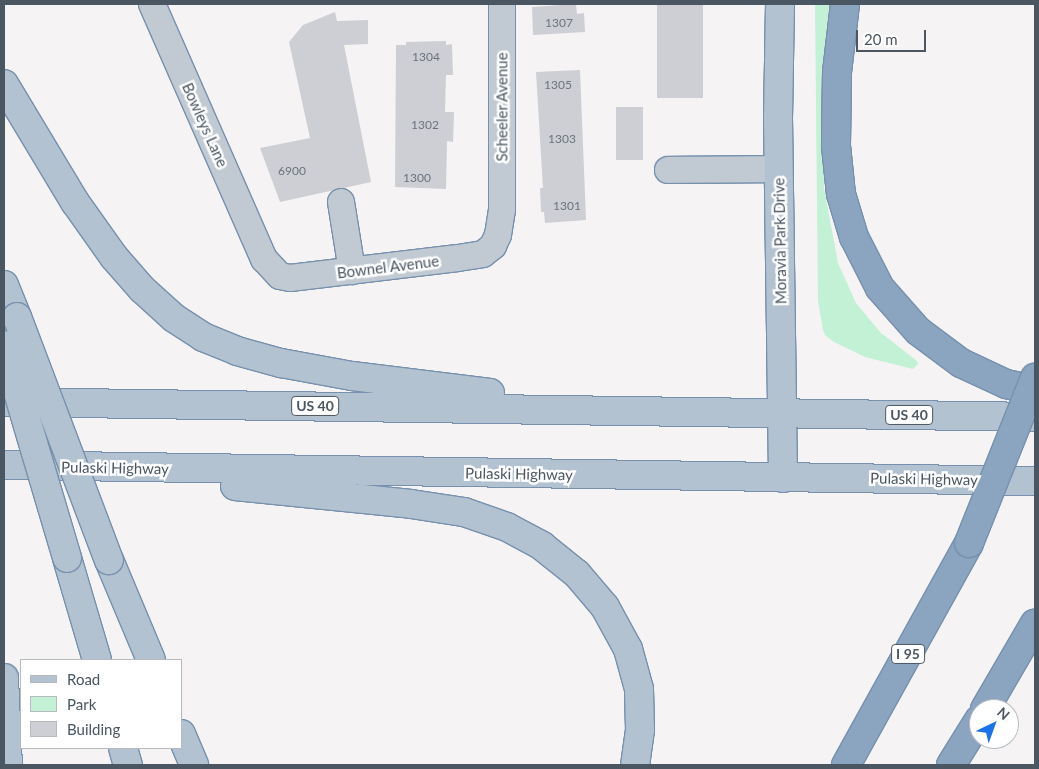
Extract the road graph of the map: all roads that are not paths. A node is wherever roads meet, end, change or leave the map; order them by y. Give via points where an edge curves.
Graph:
1 (152, 4) edge
2 (502, 4) edge
3 (780, 4) edge
4 (845, 4) edge
5 (4, 84) edge
6 (779, 169) junction
7 (668, 170) dead end
8 (341, 202) dead end
9 (502, 210) joint
10 (258, 246) joint
11 (352, 271) junction
12 (4, 285) edge
13 (4, 345) edge
14 (1035, 378) edge
15 (1035, 390) edge
16 (4, 402) edge
17 (626, 410) junction
18 (782, 413) junction
19 (1035, 417) edge
20 (4, 465) edge
21 (59, 467) junction
22 (783, 478) junction
23 (1035, 480) edge
24 (969, 543) junction
25 (1035, 623) edge
26 (97, 659) edge
27 (151, 659) edge
28 (4, 678) edge
29 (991, 699) edge
30 (182, 736) edge
31 (969, 736) edge
32 (123, 749) edge
33 (8, 765) edge
34 (128, 765) edge
35 (194, 765) edge
36 (635, 765) edge
37 (846, 765) edge
38 (951, 765) edge

1 - 10 street, Bowleys Lane
2 - 9 street, Scheeler Avenue
3 - 6 main road, Moravia Park Drive
4 - 15 highway via 838,72 836,146 841,194 854,237 880,288 918,330 961,363 1006,384
5 - 17 main road via 75,202 114,257 174,318 203,337 280,363 343,374
6 - 7 street
6 - 18 main road, Moravia Park Drive
8 - 11 street
9 - 11 street, Bownel Avenue via 497,240 483,254
10 - 11 street, Bownel Avenue via 264,259 280,276
12 - 27 main road, bridge via 109,560
13 - 26 main road, bridge
14 - 24 highway, bridge
16 - 17 main road, US 40
17 - 18 main road, US 40
18 - 19 main road, US 40
18 - 22 main road, Moravia Park Drive
19 - 24 highway, I 95, bridge
20 - 21 main road, Pulaski Highway
21 - 22 main road, Pulaski Highway
21 - 36 main road via 411,504 464,512 507,527 542,546 577,574 606,607 628,649 639,690 640,730
22 - 23 main road, Pulaski Highway
24 - 37 highway, I 95
25 - 29 highway
28 - 33 main road
30 - 35 main road
31 - 38 highway
32 - 34 main road

